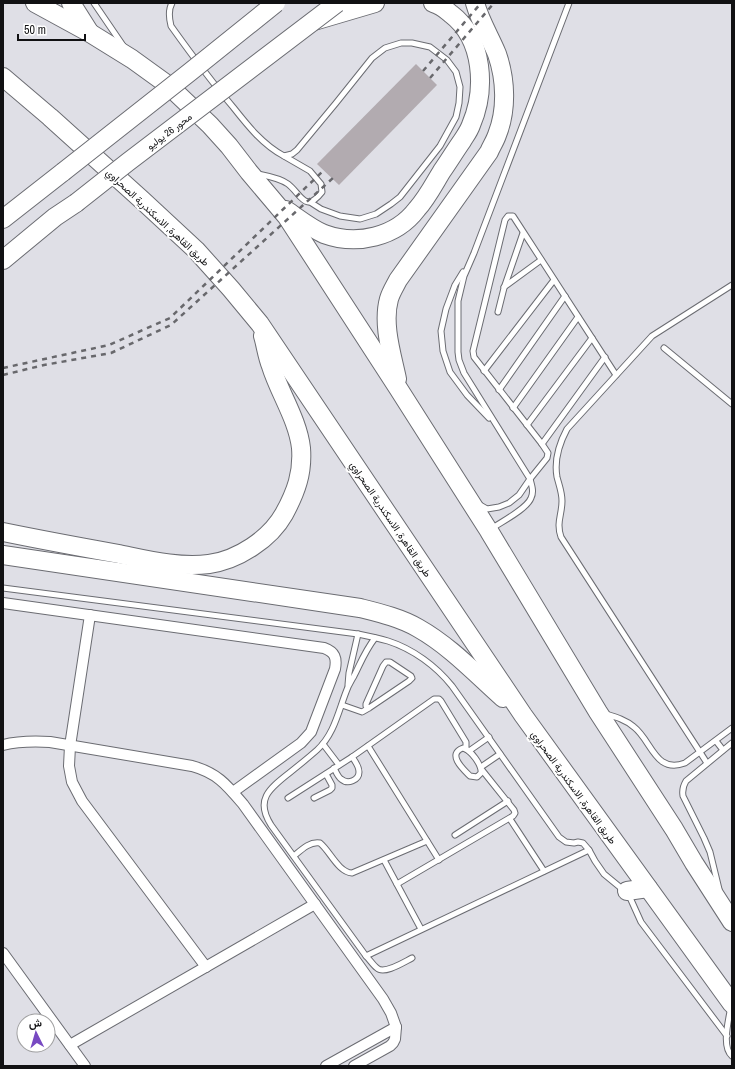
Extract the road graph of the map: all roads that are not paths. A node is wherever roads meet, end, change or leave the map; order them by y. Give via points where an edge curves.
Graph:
1 (35, 3) edge
2 (71, 3) edge
3 (94, 3) edge
4 (172, 3) edge
5 (276, 3) edge
6 (337, 3) edge
7 (375, 3) edge
8 (433, 3) edge
9 (475, 3) edge
10 (569, 3) edge
11 (312, 22) junction
12 (90, 33) junction
13 (132, 59) junction
14 (3, 77) edge
15 (284, 156) junction
16 (249, 172) junction
17 (310, 202) junction
18 (276, 204) junction
19 (3, 219) edge
20 (523, 232) junction
21 (3, 260) edge
22 (541, 260) junction
23 (468, 265) junction
24 (554, 280) junction
25 (732, 285) edge
26 (504, 288) junction
27 (565, 296) junction
28 (498, 312) dead end
29 (578, 317) junction
30 (260, 324) junction
31 (592, 338) junction
32 (664, 348) dead end
33 (604, 357) junction
34 (484, 371) junction
35 (616, 375) junction
36 (398, 388) junction
37 (499, 390) junction
38 (732, 404) edge
39 (513, 408) junction
40 (496, 425) junction
41 (527, 425) junction
42 (542, 444) junction
43 (530, 479) junction
44 (470, 501) junction
45 (489, 531) junction
46 (3, 532) edge
47 (3, 555) edge
48 (3, 588) edge
49 (3, 603) edge
50 (90, 615) junction
51 (358, 634) junction
52 (375, 638) junction
53 (348, 686) junction
54 (342, 705) junction
55 (369, 708) junction
56 (598, 712) junction
57 (523, 715) junction
58 (732, 728) edge
59 (489, 737) junction
60 (716, 741) junction
61 (732, 743) edge
62 (323, 744) junction
63 (3, 745) edge
64 (70, 746) junction
65 (368, 746) junction
66 (468, 750) junction
67 (723, 750) junction
68 (700, 753) junction
69 (500, 754) junction
70 (352, 757) junction
71 (707, 763) junction
72 (339, 765) junction
73 (334, 768) junction
74 (481, 768) junction
75 (326, 774) junction
76 (233, 792) junction
77 (288, 798) dead end
78 (314, 798) dead end
79 (508, 801) junction
80 (510, 818) junction
81 (455, 835) dead end
82 (427, 841) junction
83 (589, 850) junction
84 (294, 856) junction
85 (384, 860) junction
86 (439, 860) junction
87 (544, 871) junction
88 (398, 884) junction
89 (648, 888) junction
90 (627, 891) junction
91 (315, 904) junction
92 (728, 916) edge
93 (422, 929) junction
94 (3, 954) edge
95 (366, 956) junction
96 (412, 958) dead end
97 (206, 967) junction
98 (732, 1004) edge
99 (396, 1027) junction
100 (727, 1036) junction
101 (70, 1045) junction
102 (732, 1056) edge
103 (85, 1066) edge
104 (326, 1066) edge
105 (354, 1066) edge

1 - 12 highway
2 - 12 highway
3 - 13 lane
4 - 15 lane via 169,17 171,26 198,63 266,145
5 - 19 highway, bridge
6 - 11 highway, محور 26 يوليو, bridge
7 - 11 highway
8 - 18 highway via 455,16 472,40 479,66 479,96 471,127 418,209 397,228 370,238 351,240 315,229
9 - 36 highway via 503,76 503,116 489,152 390,294 387,330
10 - 23 lane
11 - 21 highway, محور 26 يوليو, bridge via 55,217
12 - 13 highway
13 - 16 highway via 168,85 210,125
14 - 30 highway, طريق القاهرة, الاسكندرية الصحراوي via 196,250
15 - 17 lane via 310,171 321,184 322,192
15 - 17 lane via 297,150 372,58 385,48 406,43 430,47 447,60 456,72 460,87 456,117 440,146 400,196 376,214 360,219 340,216
16 - 17 lane via 288,183 300,198
16 - 18 highway
18 - 36 highway
20 - 22 lane
20 - 26 lane
20 - 34 lane via 513,216 508,216 473,351 474,357
22 - 24 lane
22 - 26 lane
23 - 40 lane via 458,301 459,360 464,373
23 - 40 lane via 455,285 446,310 441,331 443,351 450,372 467,395
24 - 27 lane
24 - 34 lane
25 - 35 lane via 652,336
26 - 28 lane
27 - 29 lane
27 - 37 lane
29 - 31 lane
29 - 39 lane
30 - 46 highway via 270,365 301,446 298,484 280,521 266,537 232,558 209,564 184,565
30 - 57 highway, طريق القاهرة, الاسكندرية الصحراوي
31 - 33 lane
31 - 41 lane
32 - 38 lane
33 - 35 lane
33 - 42 lane
34 - 37 lane
35 - 68 lane via 566,429 560,443 556,466 562,492 559,531
36 - 44 highway
37 - 39 lane
39 - 41 lane
40 - 43 lane
41 - 42 lane
42 - 43 lane via 548,453 547,458
43 - 44 lane via 520,495 499,507 488,509
43 - 45 lane via 532,497 529,502
44 - 45 highway
45 - 56 highway
47 - 57 highway via 360,608 393,617 418,627 440,642
48 - 51 lane
49 - 50 street
50 - 64 street
50 - 76 street via 330,650 336,661 335,669 311,732 301,743
51 - 52 lane
51 - 53 lane
52 - 53 lane
52 - 59 lane via 408,650 442,674
53 - 54 lane
54 - 55 lane via 362,712
54 - 62 lane
55 - 55 lane via 410,681 411,676 386,662 366,704
56 - 68 lane via 619,718 636,728 663,763 678,766
56 - 92 highway
57 - 89 highway, طريق القاهرة, الاسكندرية الصحراوي
58 - 60 lane
59 - 66 lane
59 - 69 lane
60 - 67 lane
60 - 68 lane
61 - 67 lane
62 - 72 lane
62 - 84 lane via 272,786 266,797 265,809 268,820
63 - 64 street via 32,740
64 - 76 street via 192,766 210,772
64 - 97 street via 69,766 72,782 82,801
65 - 66 lane via 437,699 441,701 466,742
65 - 70 lane
65 - 82 lane
66 - 74 lane
66 - 74 lane via 460,749 456,755 457,761 474,777 479,775
67 - 71 lane
68 - 71 lane
69 - 74 lane
69 - 83 lane via 559,838 566,842 583,843
70 - 72 lane
70 - 73 lane via 359,773 352,781 346,782 341,779
71 - 92 lane via 686,781 682,791 710,852
72 - 73 lane
73 - 75 lane
74 - 79 lane
75 - 77 lane
75 - 78 lane via 332,788
76 - 91 street
79 - 80 lane via 515,811
79 - 81 lane
80 - 86 lane
80 - 87 lane
82 - 85 lane
82 - 86 lane
83 - 87 lane
83 - 90 lane via 604,874
84 - 85 lane via 309,845 320,843 348,873
84 - 95 lane
85 - 88 lane
86 - 88 lane
87 - 93 lane
88 - 93 lane
89 - 90 highway
89 - 98 highway, طريق القاهرة, الاسكندرية الصحراوي
90 - 100 lane via 641,922
91 - 97 street
91 - 99 street via 383,999
93 - 95 lane
94 - 101 street
95 - 96 lane via 377,969 384,971
97 - 101 street
98 - 100 lane
99 - 104 street
99 - 105 street via 395,1039 390,1046
100 - 102 lane via 726,1046
101 - 103 street

